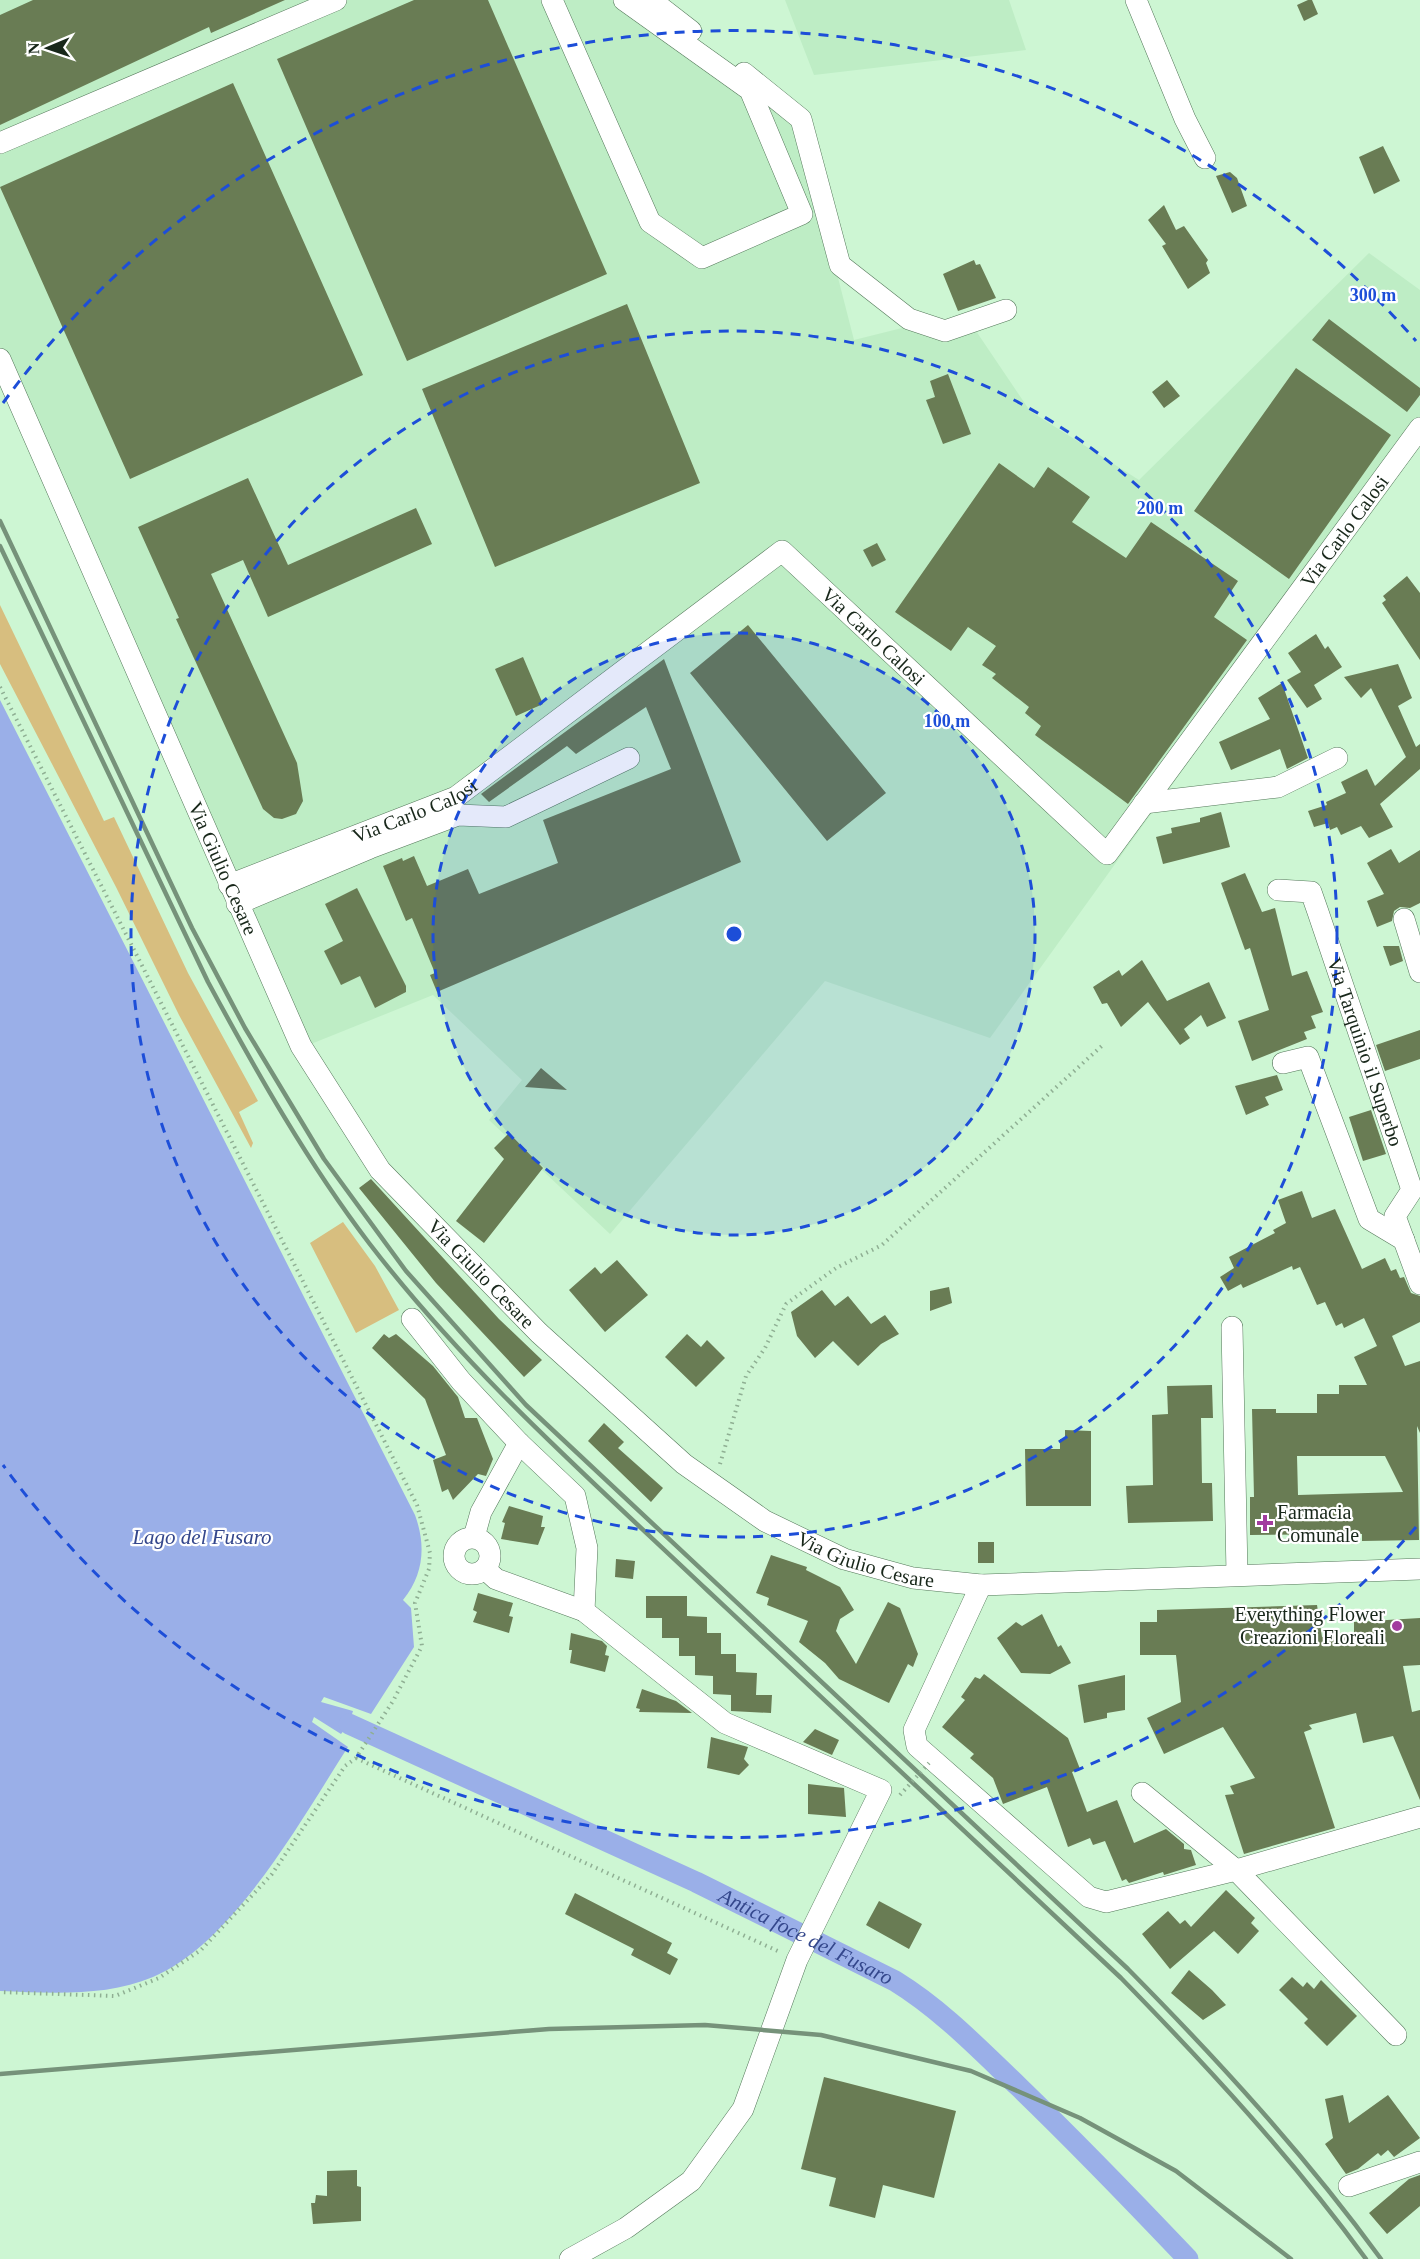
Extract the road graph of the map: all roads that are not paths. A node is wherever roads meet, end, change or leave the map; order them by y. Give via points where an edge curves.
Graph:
1 (336, 0) edge
2 (552, 0) edge
3 (624, 0) edge
4 (651, 0) edge
5 (1136, 0) edge
6 (0, 143) edge
7 (1205, 158) dead end
8 (1006, 310) dead end
9 (0, 359) edge
10 (1420, 428) edge
11 (629, 758) dead end
12 (1337, 758) dead end
13 (1144, 803) junction
14 (1278, 890) dead end
15 (233, 894) junction
16 (1404, 919) dead end
17 (1420, 972) edge
18 (1283, 1063) dead end
19 (1404, 1240) junction
20 (1420, 1284) edge
21 (412, 1319) dead end
22 (1232, 1327) dead end
23 (519, 1443) junction
24 (474, 1537) junction
25 (485, 1569) junction
26 (1420, 1569) edge
27 (1237, 1574) junction
28 (981, 1585) junction
29 (584, 1611) junction
30 (1142, 1793) dead end
31 (1418, 1820) edge
32 (1236, 1870) junction
33 (1396, 2035) dead end
34 (1420, 2162) edge
35 (1349, 2186) dead end
36 (570, 2259) edge

1 - 6 street
2 - 3 street via 650,222 702,258 802,214 750,90
4 - 8 street via 801,119 840,265 909,319 945,331
5 - 7 street
9 - 15 street, Via Giulio Cesare
10 - 13 street, Via Carlo Calosi
11 - 15 street via 506,817 458,815
12 - 13 street via 1278,786
13 - 15 street, Via Carlo Calosi via 1107,854 782,551 456,797
14 - 19 street, Via Tarquinio il Superbo via 1311,892 1412,1190 1395,1216
15 - 28 street, Via Giulio Cesare via 301,1046 380,1170 539,1333 684,1464 765,1521 844,1559 913,1578
16 - 17 street
18 - 19 street via 1308,1057 1369,1219
19 - 20 street, Via Tarquinio il Superbo
21 - 23 street via 461,1381
22 - 27 street
23 - 24 street via 481,1512
23 - 29 street via 575,1496 587,1548
24 - 25 street via 484,1542 490,1552
24 - 25 street via 457,1544 454,1562 468,1574
25 - 29 street via 496,1579
26 - 27 street, Via Giulio Cesare
27 - 28 street, Via Giulio Cesare
28 - 32 street via 914,1730 923,1754 1089,1897 1106,1902
29 - 36 street via 724,1723 890,1792 800,1955 743,2109 691,2181 626,2228
30 - 32 street
31 - 32 street
32 - 33 street
34 - 35 street

